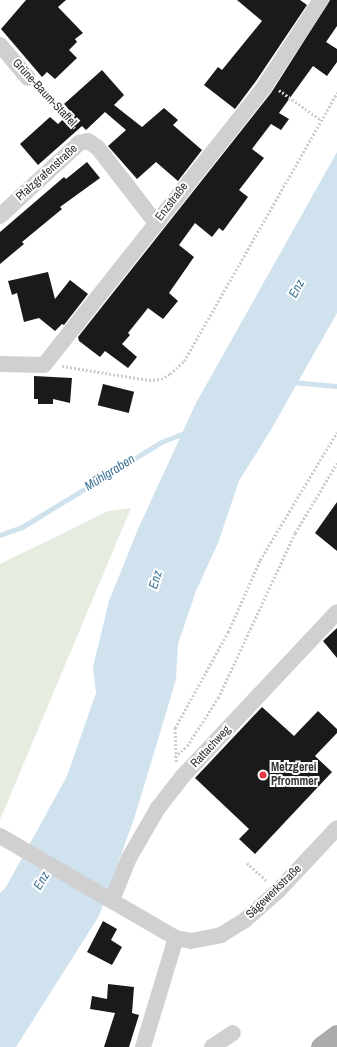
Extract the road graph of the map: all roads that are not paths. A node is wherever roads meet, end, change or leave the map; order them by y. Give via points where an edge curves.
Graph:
1 (321, 0) edge
2 (0, 45) edge
3 (28, 78) road end
4 (0, 216) edge
5 (156, 223) junction
6 (0, 364) edge
7 (337, 612) edge
8 (337, 828) edge
9 (0, 836) edge
10 (108, 898) junction
11 (176, 938) junction
12 (233, 1033) dead end
13 (337, 1035) edge
14 (143, 1047) edge
15 (212, 1047) edge
16 (321, 1047) edge

1 - 5 street, Enzstraße via 267,82
2 - 3 street, Grüne-Baum-Staffel
4 - 5 street, Pfalzgrafenstraße via 79,143 88,141 98,148
5 - 6 street, Enzstraße via 44,365
7 - 10 street, Rattachweg via 182,777 158,808 137,842
8 - 11 street, Sägewerkstraße via 278,891 237,926 221,935 200,941
9 - 10 street
10 - 11 street
11 - 14 street
12 - 15 street
13 - 16 main road

